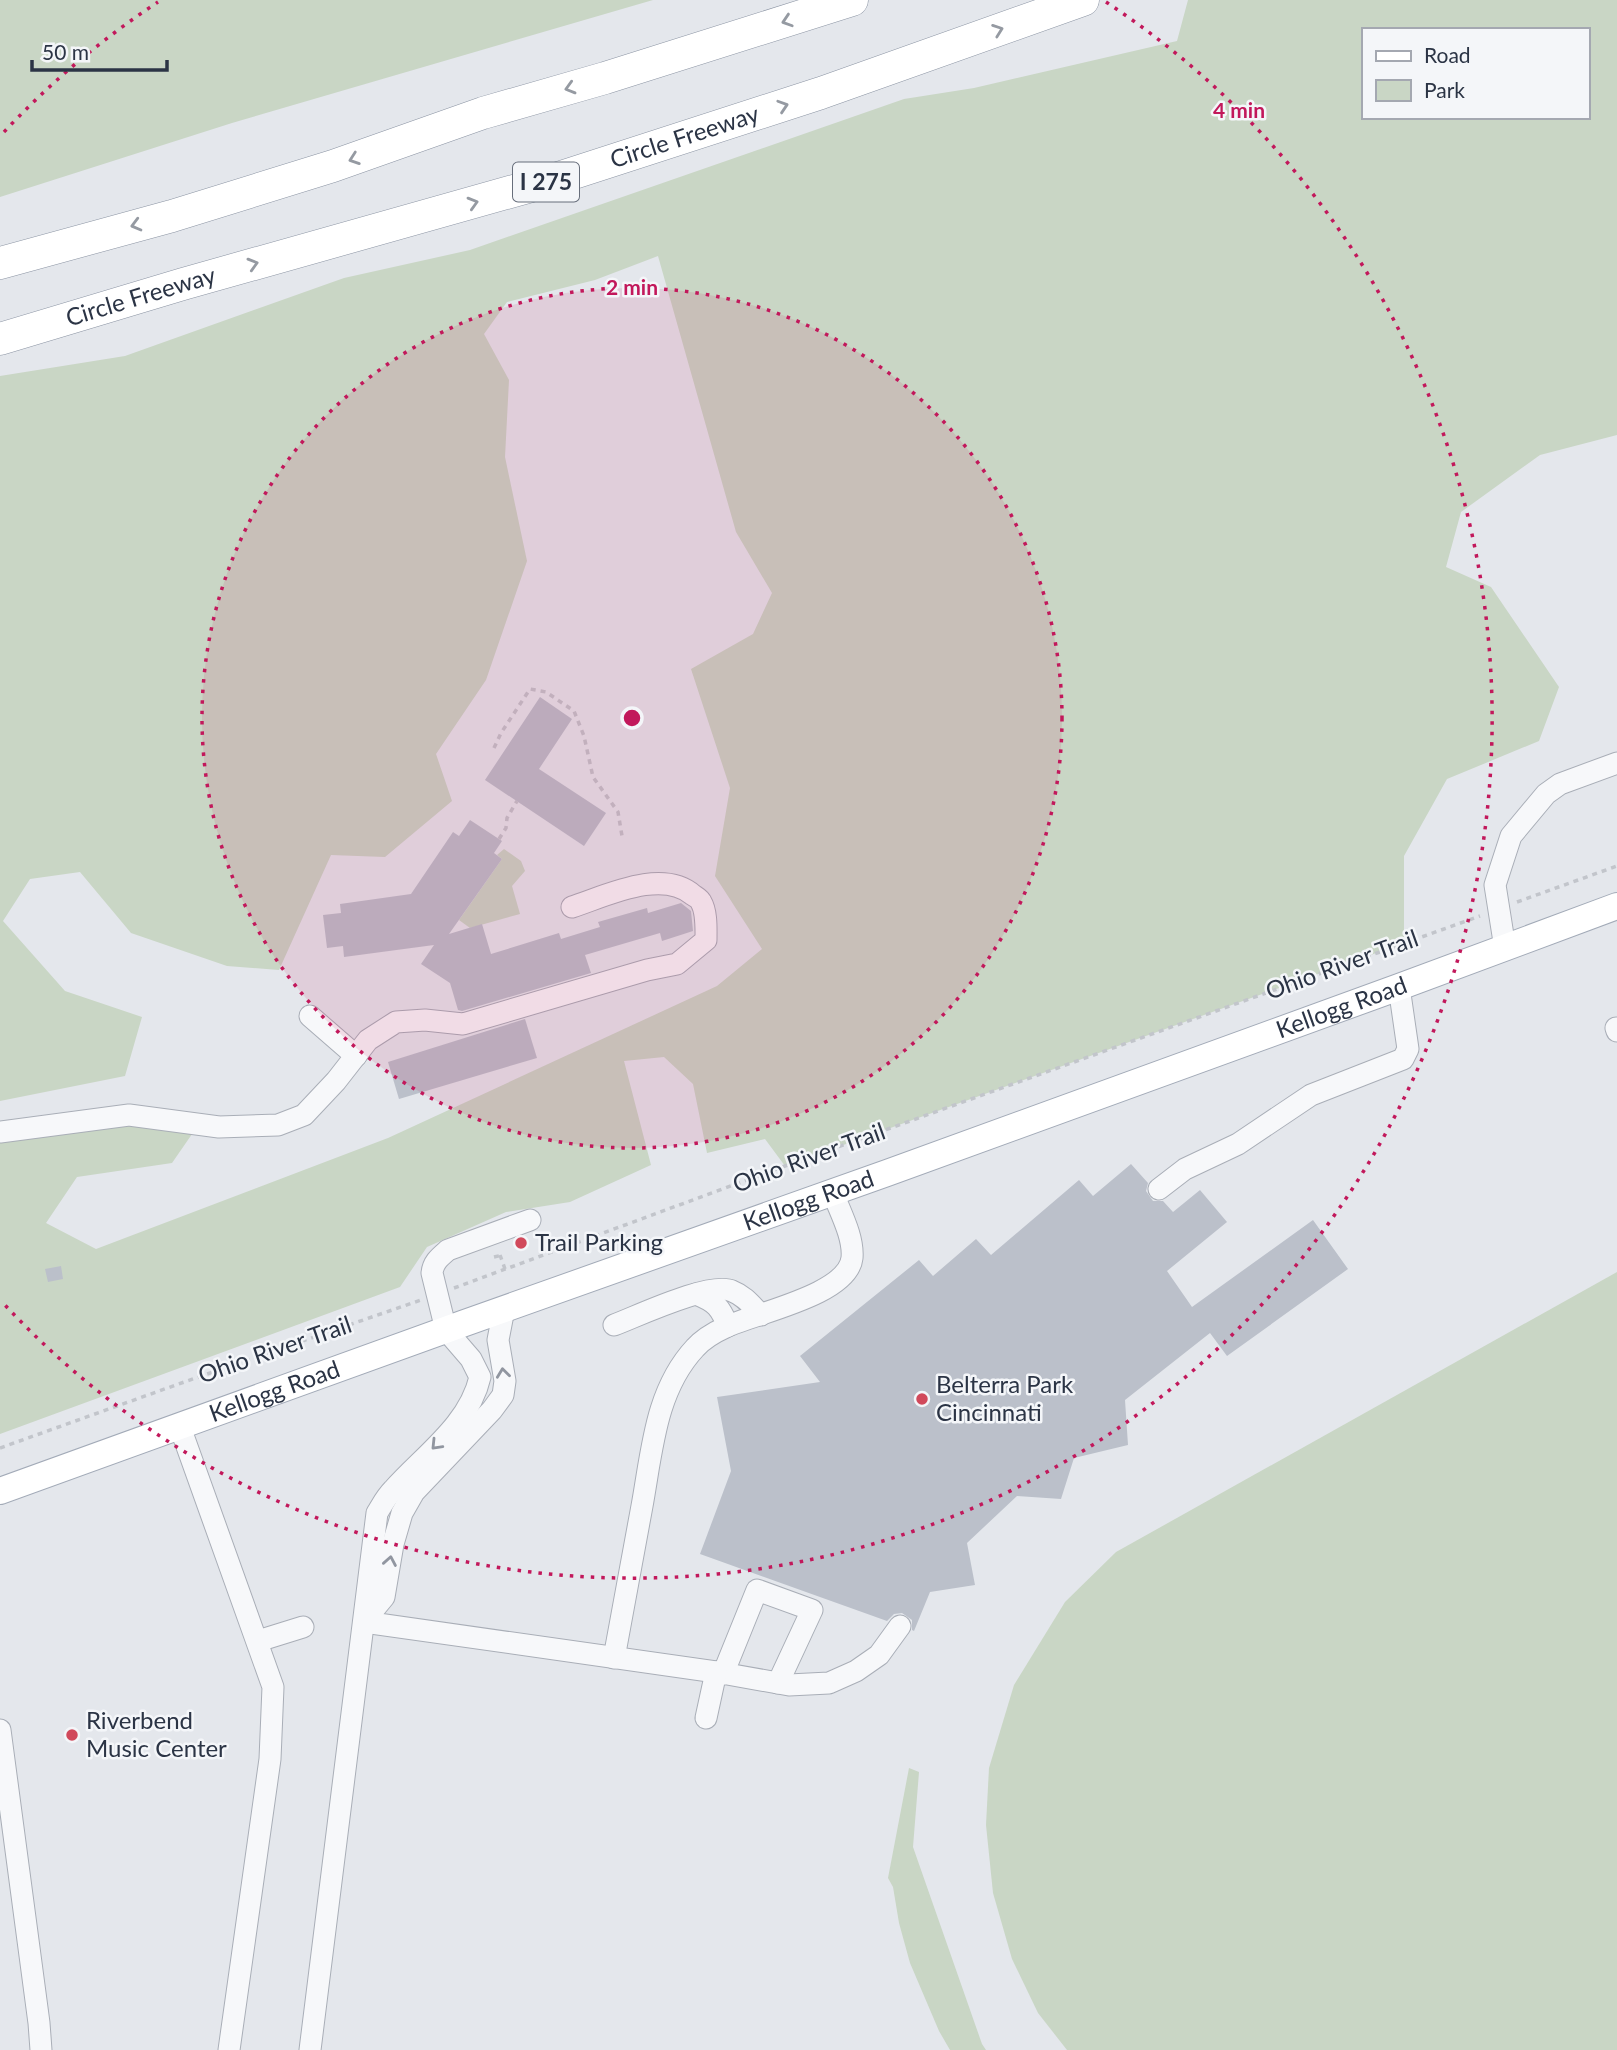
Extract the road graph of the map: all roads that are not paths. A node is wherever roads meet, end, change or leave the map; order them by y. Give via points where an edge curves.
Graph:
1 (852, 0) edge
2 (1083, 0) edge
3 (0, 262) edge
4 (0, 339) edge
5 (1617, 763) edge
6 (1617, 906) edge
7 (572, 907) dead end
8 (1505, 948) junction
9 (1399, 987) junction
10 (310, 1016) dead end
11 (356, 1056) junction
12 (0, 1132) edge
13 (1159, 1189) dead end
14 (833, 1192) junction
15 (530, 1220) dead end
16 (696, 1294) junction
17 (504, 1309) junction
18 (761, 1315) junction
19 (614, 1325) dead end
20 (727, 1326) junction
21 (446, 1330) junction
22 (180, 1427) junction
23 (0, 1491) edge
24 (364, 1622) junction
25 (900, 1626) dead end
26 (303, 1627) dead end
27 (258, 1641) junction
28 (614, 1658) junction
29 (720, 1673) junction
30 (778, 1683) junction
31 (706, 1718) dead end
32 (0, 1730) edge
33 (41, 2050) edge
34 (229, 2050) edge
35 (310, 2050) edge

1 -> 3 highway via 482,113 333,166
4 -> 2 highway, Circle Freeway / I 275 via 549,181 821,93
5 - 8 lane via 1560,784 1511,836 1495,885
6 - 8 main road, Kellogg Road
7 - 11 lane via 640,886 670,883 701,902 706,940 677,964 463,1024 396,1022 368,1040
8 - 9 main road, Kellogg Road
9 - 13 lane via 1408,1049 1403,1059 1311,1095
9 - 14 main road, Kellogg Road
10 - 11 lane
11 - 12 lane via 304,1115 278,1125 219,1127 129,1115
14 - 17 main road, Kellogg Road
14 - 18 lane via 852,1247 852,1261 845,1274 812,1296
15 - 21 lane via 448,1250 438,1258 432,1273
16 - 18 lane via 731,1289
16 - 19 lane
16 - 20 lane via 721,1310
17 - 21 main road, Kellogg Road
24 -> 17 lane via 384,1597 393,1544 414,1492 503,1395 498,1340
18 - 20 lane
20 - 28 lane via 696,1347 662,1404
21 - 22 main road, Kellogg Road
21 -> 24 lane via 480,1377 476,1396 456,1426 390,1492 377,1513
22 - 23 main road, Kellogg Road
22 - 27 lane
24 - 28 lane
24 - 35 lane
25 - 30 lane via 879,1655 856,1671 829,1683
26 - 27 lane
27 - 34 lane via 273,1687 270,1759
28 - 29 lane
29 - 30 lane
29 - 30 lane via 757,1590 813,1611
29 - 31 lane
32 - 33 lane

